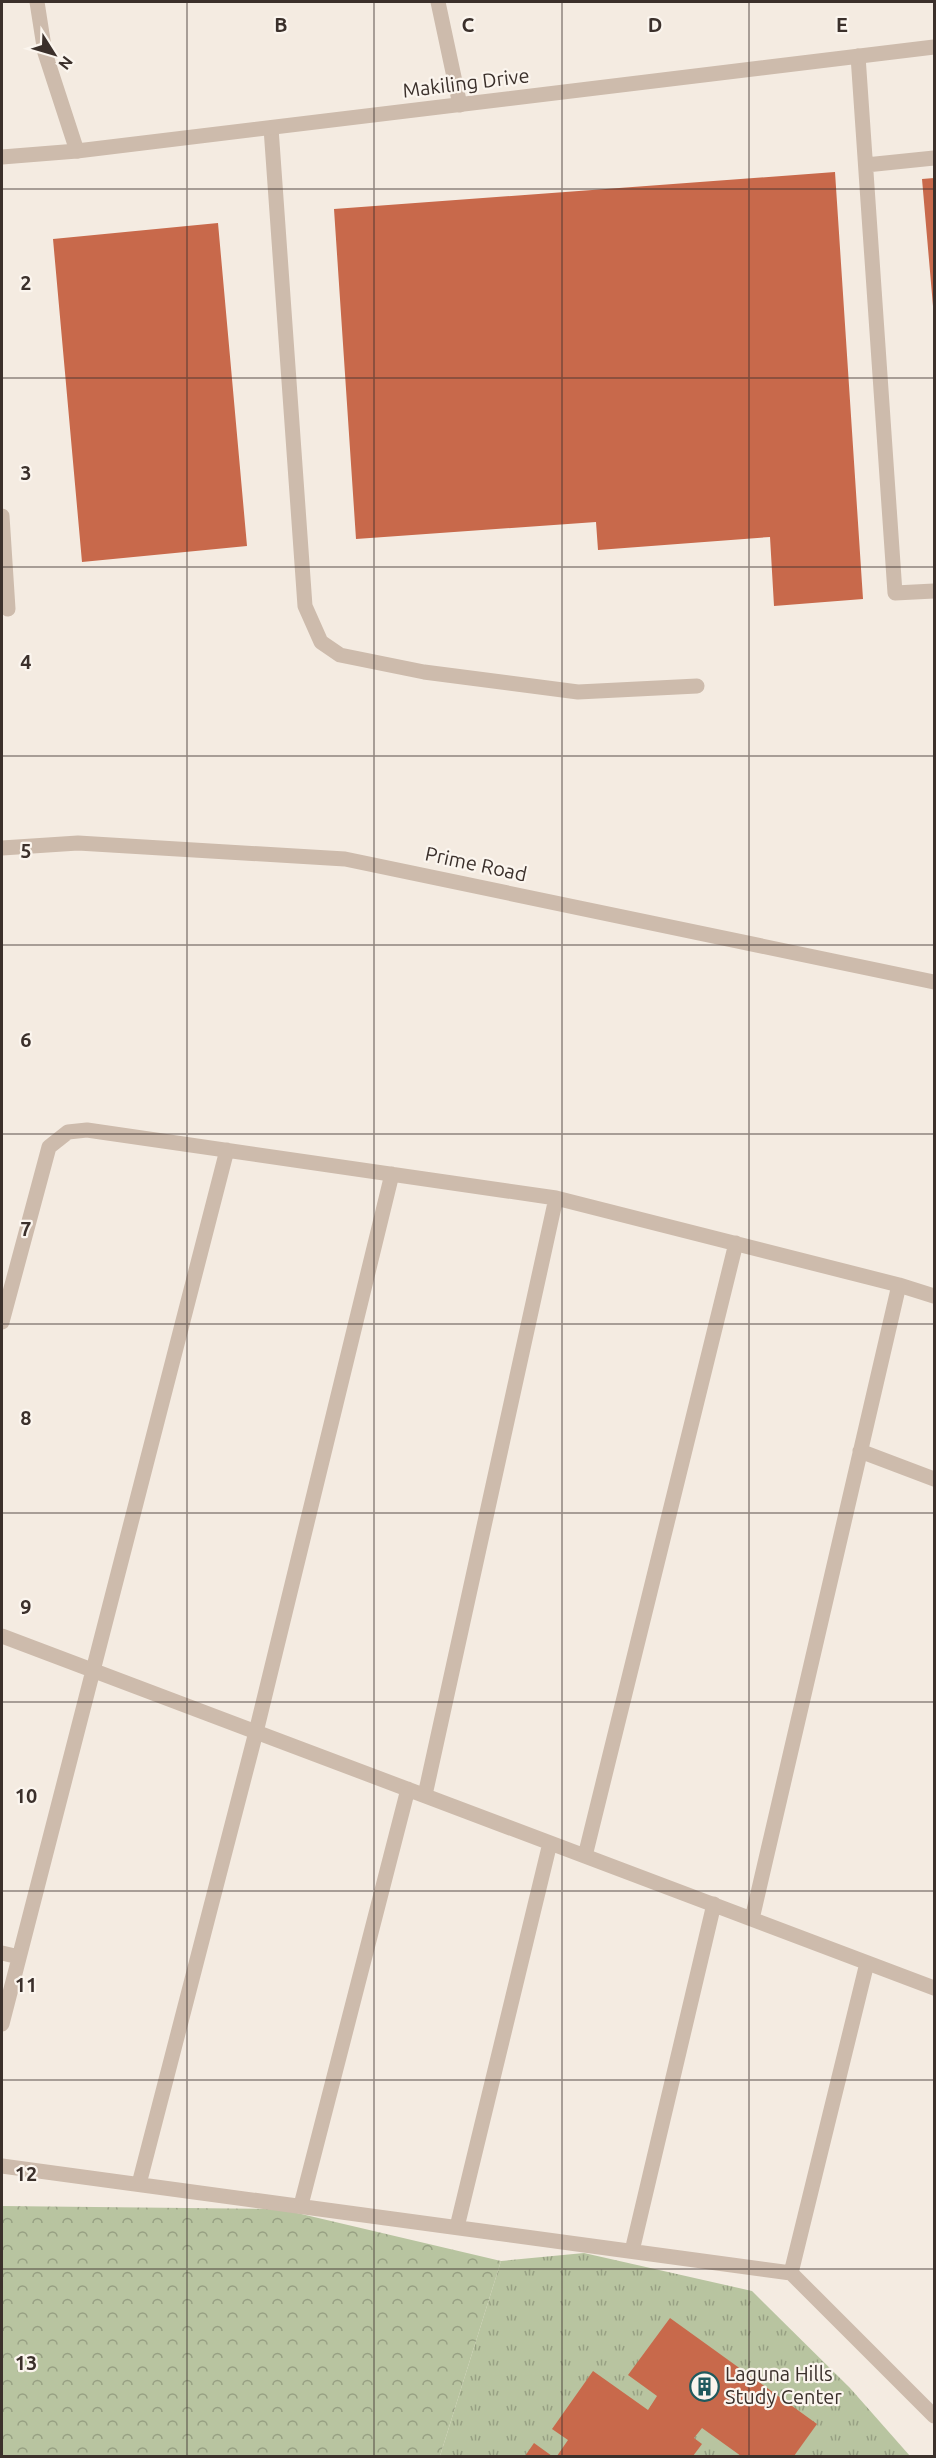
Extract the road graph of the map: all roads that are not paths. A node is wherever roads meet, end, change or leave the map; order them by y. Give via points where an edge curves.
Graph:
1 (37, 2) edge
2 (438, 2) edge
3 (934, 47) edge
4 (858, 56) junction
5 (460, 105) junction
6 (271, 128) junction
7 (77, 151) junction
8 (2, 157) edge
9 (934, 158) edge
10 (866, 165) junction
11 (2, 516) edge
12 (934, 591) edge
13 (8, 609) dead end
14 (697, 686) dead end
15 (2, 848) edge
16 (934, 982) edge
17 (227, 1150) junction
18 (392, 1174) junction
19 (556, 1198) junction
20 (736, 1244) junction
21 (899, 1284) junction
22 (934, 1296) edge
23 (2, 1322) edge
24 (860, 1451) junction
25 (934, 1479) edge
26 (2, 1636) edge
27 (93, 1671) junction
28 (256, 1732) junction
29 (408, 1789) junction
30 (425, 1796) junction
31 (550, 1843) junction
32 (585, 1856) junction
33 (714, 1904) junction
34 (752, 1919) junction
35 (2, 1953) edge
36 (19, 1957) junction
37 (867, 1964) junction
38 (934, 1988) edge
39 (2, 2024) edge
40 (2, 2166) edge
41 (139, 2184) junction
42 (301, 2205) junction
43 (457, 2227) junction
44 (632, 2251) junction
45 (791, 2273) junction
46 (934, 2416) edge

1 - 7 street via 45,53
2 - 5 street
3 - 4 street, Makiling Drive
4 - 5 street, Makiling Drive
4 - 10 street
5 - 6 street, Makiling Drive
6 - 7 street, Makiling Drive
6 - 14 street via 305,606 321,642 340,655 424,672 578,692
7 - 8 street, Makiling Drive
9 - 10 street
10 - 12 street via 895,593
11 - 13 street
15 - 16 street, Prime Road via 78,843 345,859
17 - 18 street
17 - 23 street via 87,1130 68,1132 50,1147
17 - 27 street
18 - 19 street
18 - 28 street
19 - 20 street
19 - 30 street
20 - 21 street
20 - 32 street
21 - 22 street
21 - 24 street
24 - 25 street
24 - 34 street
26 - 27 street
27 - 28 street
27 - 36 street
28 - 29 street
28 - 41 street
29 - 30 street
29 - 42 street
30 - 31 street
31 - 32 street
31 - 43 street
32 - 33 street
33 - 34 street
33 - 44 street
34 - 37 street
35 - 36 street
36 - 39 street
37 - 38 street
37 - 45 street
40 - 41 street
41 - 42 street
42 - 43 street
43 - 44 street
44 - 45 street
45 - 46 street

